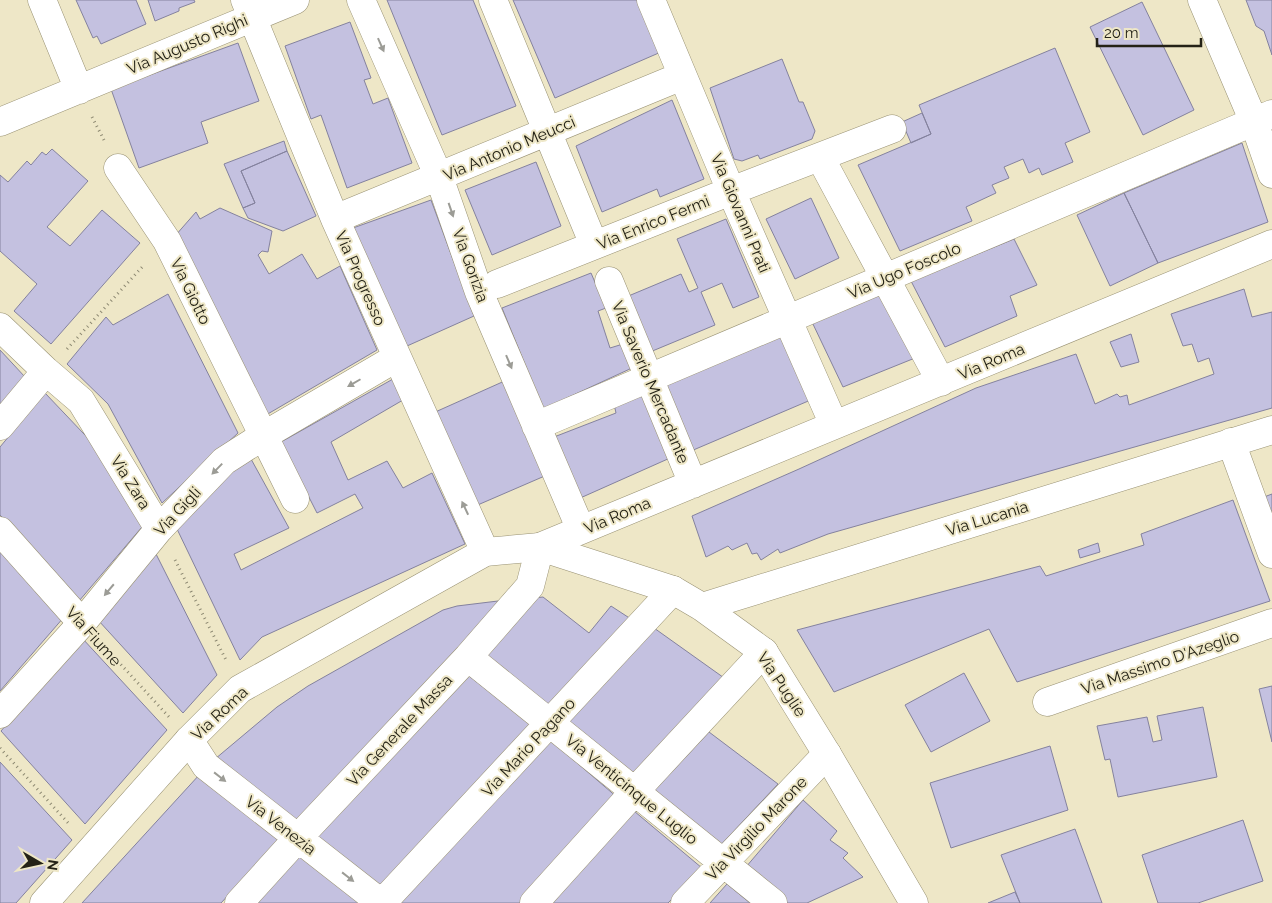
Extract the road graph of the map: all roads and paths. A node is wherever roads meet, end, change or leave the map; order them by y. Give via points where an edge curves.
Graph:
1 (42, 0) edge
2 (295, 0) edge
3 (361, 0) edge
4 (493, 0) edge
5 (651, 0) edge
6 (1202, 0) edge
7 (249, 8) edge
8 (682, 76) junction
9 (79, 90) junction
10 (1263, 118) edge
11 (0, 122) edge
12 (892, 129) dead end
13 (548, 131) junction
14 (820, 156) junction
15 (118, 168) joint
16 (1272, 174) edge
17 (439, 176) junction
18 (731, 191) junction
19 (335, 219) junction
20 (167, 241) junction
21 (1272, 244) edge
22 (594, 245) junction
23 (885, 278) junction
24 (609, 281) dead end
25 (497, 284) dead end
26 (787, 319) junction
27 (0, 327) edge
28 (396, 358) junction
29 (46, 371) junction
30 (649, 378) junction
31 (941, 382) junction
32 (834, 425) junction
33 (0, 426) edge
34 (536, 426) junction
35 (1272, 430) edge
36 (263, 436) junction
37 (1232, 442) junction
38 (693, 484) junction
39 (294, 499) dead end
40 (159, 529) junction
41 (581, 530) junction
42 (0, 531) edge
43 (540, 547) junction
44 (485, 552) junction
45 (1272, 554) edge
46 (673, 590) junction
47 (702, 607) junction
48 (82, 622) junction
49 (1272, 623) edge
50 (764, 652) junction
51 (468, 657) junction
52 (240, 689) junction
53 (1047, 702) dead end
54 (0, 714) edge
55 (550, 723) junction
56 (189, 740) junction
57 (0, 748) edge
58 (827, 754) junction
59 (634, 791) junction
60 (297, 838) junction
61 (92, 849) junction
62 (723, 862) junction
63 (44, 903) edge
64 (239, 903) edge
65 (382, 903) edge
66 (534, 903) edge
67 (685, 903) edge
68 (773, 903) edge
69 (914, 903) edge

1 - 9 street
2 - 7 street, Via Augusto Righi
3 -> 17 street, Via Gorizia
4 - 13 street
5 - 8 street, Via Giovanni Prati
6 - 10 street
7 - 9 street, Via Augusto Righi
7 - 19 street, Via Progresso
8 - 13 street, Via Antonio Meucci
8 - 18 street, Via Giovanni Prati
9 - 11 street, Via Augusto Righi
9 - 15 path
10 - 16 street
10 - 23 street, Via Ugo Foscolo
12 - 14 street, Via Enrico Fermi
13 - 17 street, Via Antonio Meucci
13 - 22 street
14 - 18 street, Via Enrico Fermi
14 - 23 street
15 - 20 street, Via Giotto
17 - 19 street, Via Antonio Meucci
17 -> 34 street, Via Gorizia via 479,292
18 - 22 street, Via Enrico Fermi
18 - 26 street, Via Giovanni Prati
19 - 28 street, Via Progresso
20 - 29 path
20 - 36 street, Via Giotto
21 - 31 street, Via Roma
22 - 25 street, Via Enrico Fermi
23 - 26 street, Via Ugo Foscolo
23 - 31 street
24 - 30 street, Via Saverio Mercadante
26 - 30 street, Via Ugo Foscolo
26 - 32 street, Via Giovanni Prati
27 - 29 street, Via Zara
28 -> 36 street, Via Gigli
44 -> 28 street, Via Progresso
29 - 33 street
29 - 40 street, Via Zara via 81,401
30 - 34 street, Via Ugo Foscolo
30 - 38 street, Via Saverio Mercadante
31 - 32 street, Via Roma
32 - 38 street, Via Roma
34 - 41 street, Via Gorizia
35 - 37 street, Via Lucania
36 - 39 street, Via Giotto
36 -> 40 street, Via Gigli via 224,461
37 - 45 street
37 - 47 street, Via Lucania
38 - 41 street, Via Roma
40 -> 48 street, Via Gigli
40 - 52 path
41 - 43 street, Via Roma
42 - 48 street, Via Fiume
43 - 44 street, Via Roma
43 - 46 street, Via Puglie
43 - 51 street, Via Generale Massa via 530,586
44 - 52 street, Via Roma
46 - 47 street, Via Puglie
46 - 55 street, Via Mario Pagano
47 - 50 street, Via Puglie
48 - 54 street, Via Gigli
48 - 56 path, Via Fiume
49 - 53 street, Via Massimo D'Azeglio
50 - 58 street, Via Puglie
50 - 59 street
51 - 55 street, Via Venticinque Luglio
51 - 60 street, Via Generale Massa
52 - 56 street, Via Roma
55 - 59 street, Via Venticinque Luglio
55 - 65 street, Via Mario Pagano
56 -> 60 street, Via Venezia via 206,766
56 - 61 street, Via Roma
57 - 61 path
58 - 62 street, Via Virgilio Marone
58 - 69 street, Via Puglie
59 - 62 street, Via Venticinque Luglio
59 - 66 street
60 - 64 street, Via Generale Massa
60 -> 65 street, Via Venezia
61 - 63 street, Via Roma
62 - 67 street, Via Virgilio Marone
62 - 68 street, Via Venticinque Luglio

